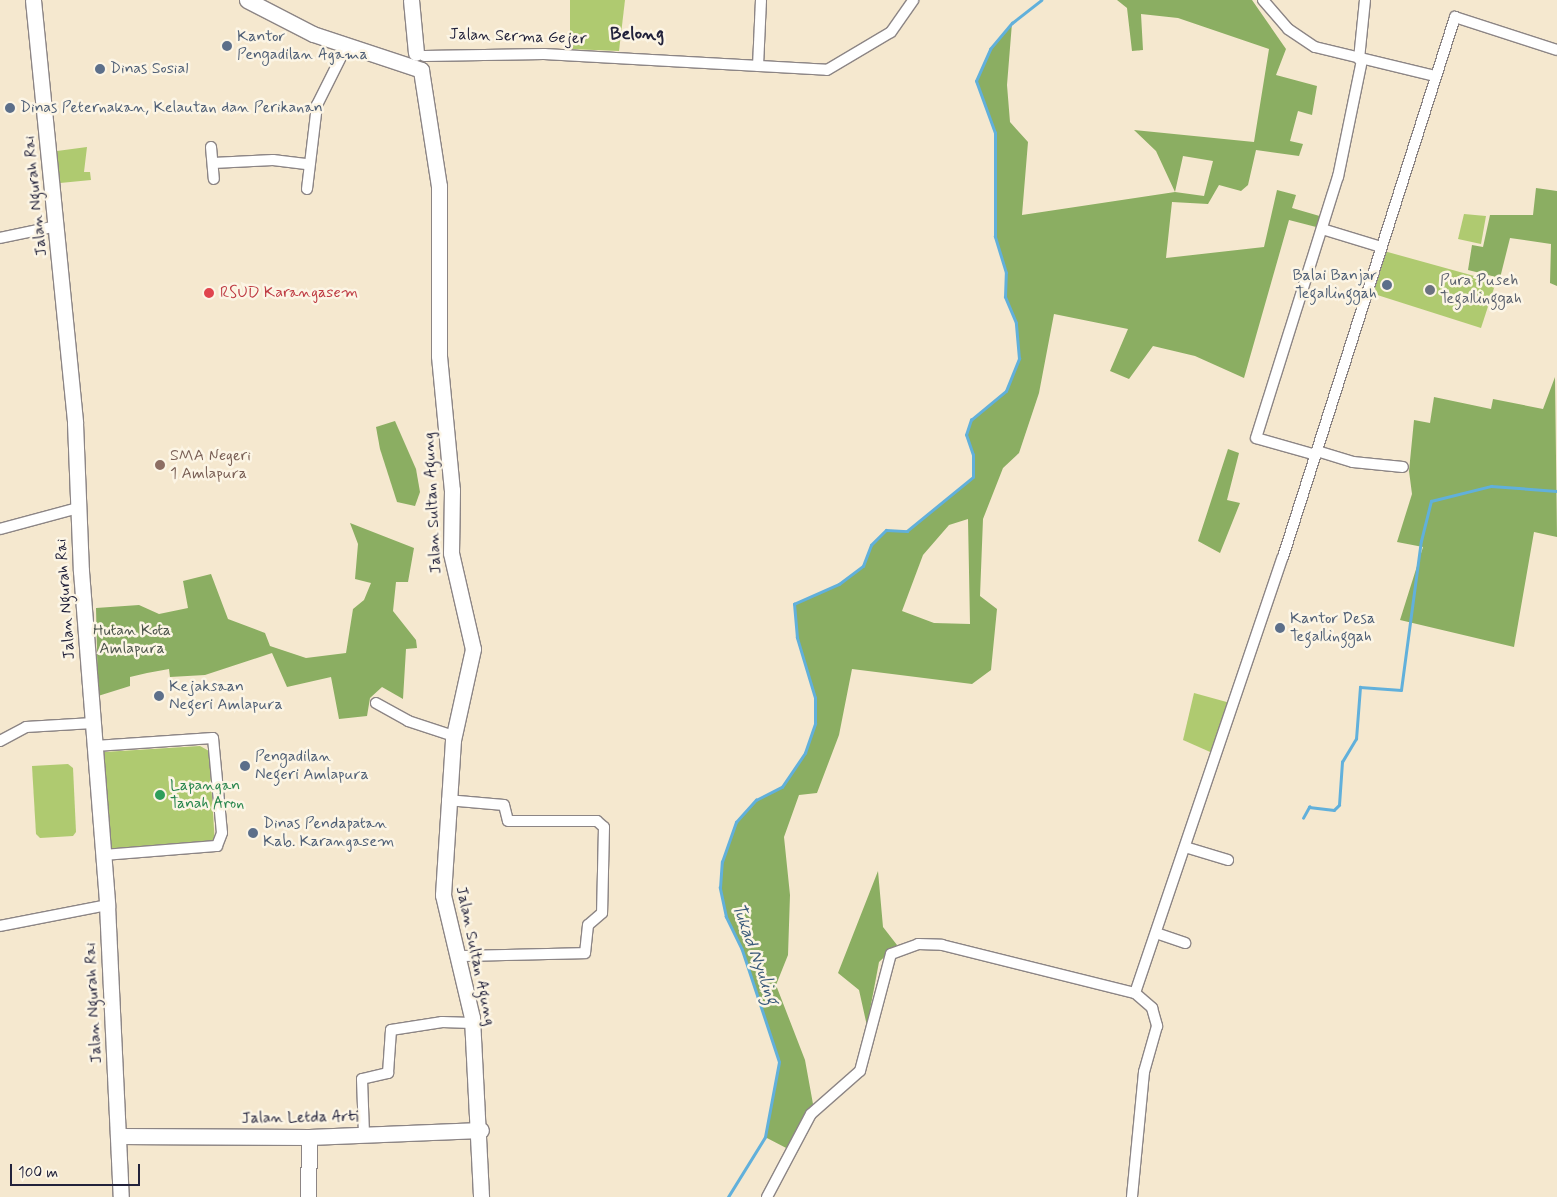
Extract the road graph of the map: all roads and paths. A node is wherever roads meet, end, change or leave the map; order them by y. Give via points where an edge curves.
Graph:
1 (33, 0) edge
2 (247, 0) edge
3 (411, 0) edge
4 (761, 0) edge
5 (913, 0) edge
6 (1263, 0) edge
7 (1365, 0) edge
8 (346, 47) junction
9 (1557, 50) edge
10 (1360, 60) junction
11 (419, 61) junction
12 (758, 66) junction
13 (1435, 76) junction
14 (211, 147) dead end
15 (213, 163) junction
16 (308, 164) junction
17 (214, 179) dead end
18 (307, 189) dead end
19 (57, 226) junction
20 (1322, 229) junction
21 (0, 238) edge
22 (1381, 247) junction
23 (1316, 453) junction
24 (1403, 467) dead end
25 (78, 508) junction
26 (0, 529) edge
27 (376, 703) dead end
28 (94, 723) junction
29 (454, 736) junction
30 (0, 741) edge
31 (95, 746) junction
32 (448, 800) junction
33 (1186, 847) junction
34 (102, 856) junction
35 (1228, 860) dead end
36 (107, 905) junction
37 (0, 926) edge
38 (1156, 933) junction
39 (1185, 943) dead end
40 (458, 956) junction
41 (1135, 993) junction
42 (472, 1023) junction
43 (481, 1130) junction
44 (364, 1134) junction
45 (119, 1136) junction
46 (309, 1137) junction
47 (120, 1197) edge
48 (308, 1197) edge
49 (481, 1197) edge
50 (767, 1197) edge
51 (1132, 1197) edge

1 - 19 street, Jalan Ngurah Rai
2 - 8 street
3 - 11 street, Jalan Sultan Agung
4 - 12 street
5 - 12 street, Jalan Serma Gejer via 891,32 839,66 805,71
6 - 10 street via 1300,39
7 - 10 street
8 - 11 street
8 - 16 street via 317,105
9 - 13 street via 1455,17
10 - 13 street
10 - 20 street via 1350,132
11 - 12 street, Jalan Serma Gejer via 544,54
11 - 29 street, Jalan Sultan Agung via 439,186 439,356 452,490 449,538 473,649
13 - 22 street
14 - 15 street
15 - 16 street via 273,160
15 - 17 street
16 - 18 street
19 - 21 street
19 - 25 street, Jalan Ngurah Rai via 75,423
20 - 22 street
20 - 23 street via 1256,438
22 - 23 street
23 - 24 street via 1353,462
23 - 33 street
25 - 26 street
25 - 28 street, Jalan Ngurah Rai
27 - 29 street via 408,721
28 - 30 street via 26,727
28 - 31 street, Jalan Ngurah Rai
29 - 32 street, Jalan Sultan Agung
31 - 34 street, Jalan Ngurah Rai
31 - 34 street via 213,738 222,833 216,846
32 - 40 street, Jalan Sultan Agung via 443,895
32 - 40 street via 504,805 508,821 597,821 604,827 602,913 588,925 584,954
33 - 35 street
33 - 38 street
34 - 36 street, Jalan Ngurah Rai
36 - 37 street
36 - 45 street, Jalan Ngurah Rai
38 - 39 street
38 - 41 street
40 - 42 street, Jalan Sultan Agung
41 - 50 street via 942,946 918,944 897,949 886,964 879,1010 860,1071 811,1114
41 - 51 street via 1152,1008 1158,1022 1144,1072
42 - 43 street, Jalan Sultan Agung
42 - 44 street via 442,1022 391,1030 388,1073 362,1079
43 - 44 street, Jalan Letda Arti
43 - 49 street, Jalan Sultan Agung
44 - 46 street, Jalan Letda Arti
45 - 46 street, Jalan Letda Arti
45 - 47 street, Jalan Ngurah Rai
46 - 48 street

